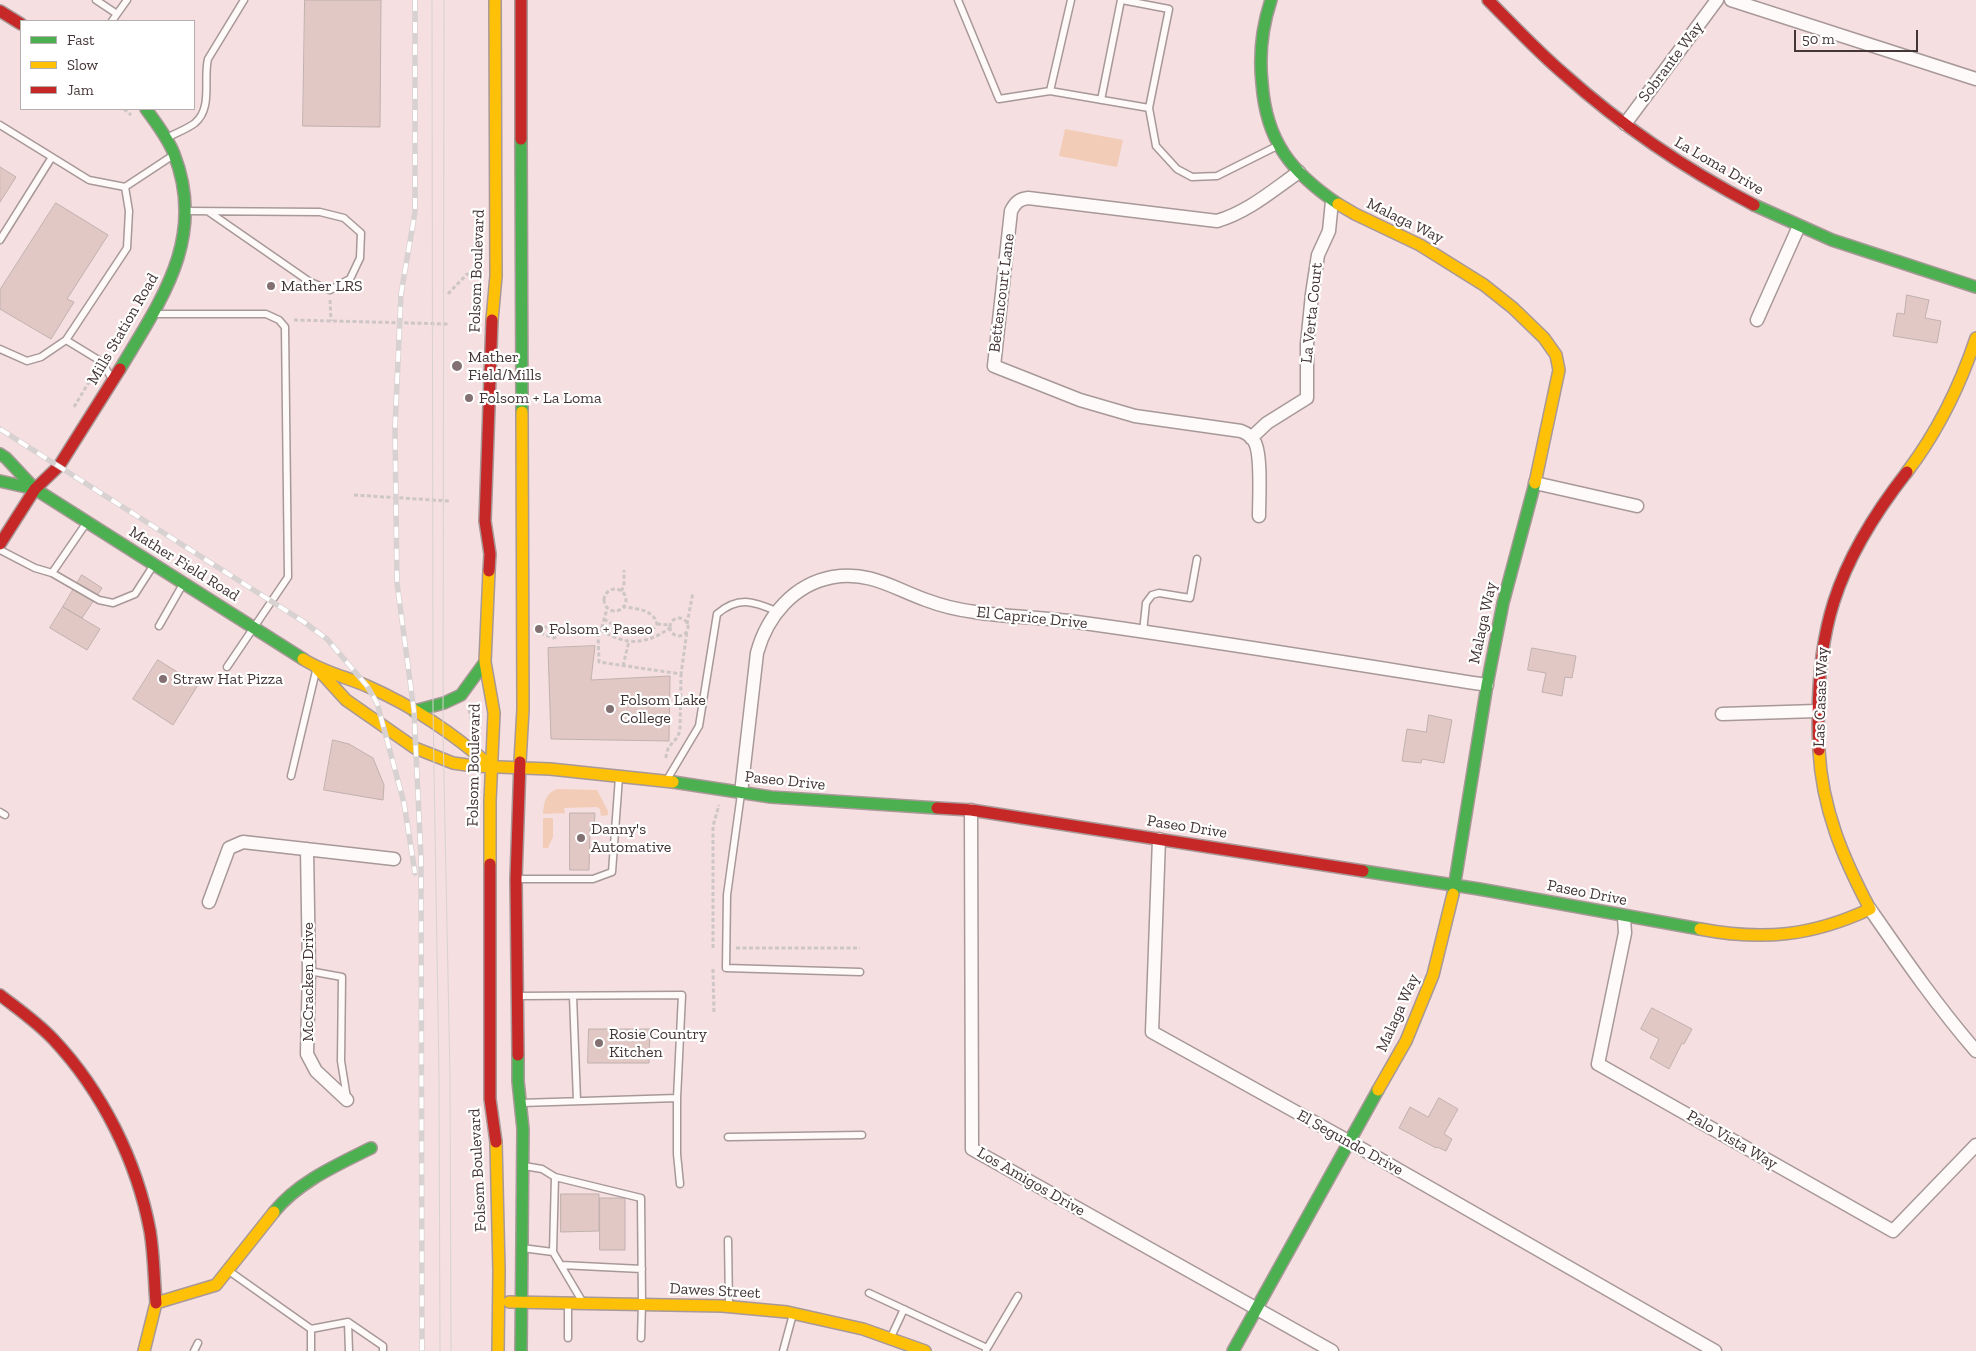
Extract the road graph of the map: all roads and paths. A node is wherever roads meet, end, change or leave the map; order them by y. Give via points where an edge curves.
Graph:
1 (96, 0) edge
2 (126, 0) edge
3 (244, 0) edge
4 (495, 0) edge
5 (521, 0) edge
6 (958, 0) edge
7 (1071, 0) edge
8 (1122, 0) edge
9 (1270, 0) edge
10 (1488, 0) edge
11 (1717, 0) edge
12 (1731, 0) edge
13 (0, 10) edge
14 (117, 14) junction
15 (113, 20) edge
16 (20, 23) edge
17 (1976, 79) edge
18 (1050, 91) junction
19 (1101, 100) junction
20 (1150, 108) junction
21 (125, 110) edge
22 (147, 110) edge
23 (131, 116) dead end
24 (1625, 124) junction
25 (0, 125) edge
26 (166, 138) junction
27 (1279, 145) junction
28 (174, 154) junction
29 (52, 157) junction
30 (1299, 172) junction
31 (125, 187) junction
32 (1332, 201) junction
33 (186, 211) junction
34 (209, 212) junction
35 (1799, 226) junction
36 (0, 240) edge
37 (478, 276) dead end
38 (1976, 287) edge
39 (330, 290) junction
40 (448, 294) dead end
41 (152, 314) junction
42 (279, 320) junction
43 (1757, 320) dead end
44 (331, 321) junction
45 (448, 324) dead end
46 (1976, 338) edge
47 (66, 340) junction
48 (0, 349) edge
49 (102, 362) junction
50 (113, 380) junction
51 (72, 411) dead end
52 (1251, 438) junction
53 (0, 454) edge
54 (0, 481) edge
55 (1535, 484) junction
56 (35, 489) junction
57 (354, 495) dead end
58 (449, 501) dead end
59 (1637, 506) dead end
60 (1259, 516) dead end
61 (87, 522) junction
62 (0, 544) edge
63 (0, 550) edge
64 (1197, 559) dead end
65 (154, 564) junction
66 (624, 570) dead end
67 (52, 573) junction
68 (184, 583) junction
69 (621, 592) junction
70 (693, 592) dead end
71 (623, 607) junction
72 (607, 608) junction
73 (776, 611) junction
74 (604, 619) junction
75 (657, 624) junction
76 (687, 625) junction
77 (159, 626) dead end
78 (254, 626) junction
79 (670, 627) junction
80 (543, 628) dead end
81 (559, 631) junction
82 (687, 631) junction
83 (599, 632) junction
84 (1142, 632) junction
85 (543, 634) dead end
86 (629, 641) junction
87 (485, 662) junction
88 (623, 666) junction
89 (316, 667) junction
90 (227, 668) dead end
91 (681, 674) junction
92 (1487, 685) junction
93 (467, 704) dead end
94 (1817, 710) junction
95 (414, 712) junction
96 (1722, 714) dead end
97 (473, 725) dead end
98 (666, 759) dead end
99 (492, 767) junction
100 (519, 767) junction
101 (290, 776) dead end
102 (620, 776) junction
103 (666, 782) junction
104 (741, 793) junction
105 (720, 802) dead end
106 (971, 810) junction
107 (1159, 839) junction
108 (307, 849) junction
109 (394, 858) dead end
110 (516, 879) junction
111 (1455, 886) junction
112 (209, 902) dead end
113 (1870, 910) junction
114 (1624, 917) junction
115 (713, 948) junction
116 (726, 948) junction
117 (860, 948) dead end
118 (713, 958) dead end
119 (713, 967) dead end
120 (309, 971) junction
121 (860, 972) dead end
122 (0, 995) edge
123 (517, 996) junction
124 (573, 996) junction
125 (714, 1014) dead end
126 (1976, 1051) edge
127 (677, 1098) junction
128 (347, 1100) joint
129 (577, 1101) junction
130 (520, 1103) junction
131 (862, 1135) dead end
132 (728, 1137) dead end
133 (1350, 1142) junction
134 (1976, 1146) edge
135 (371, 1148) dead end
136 (523, 1166) junction
137 (556, 1177) junction
138 (680, 1184) dead end
139 (728, 1240) dead end
140 (522, 1248) junction
141 (553, 1252) junction
142 (561, 1265) junction
143 (642, 1269) junction
144 (228, 1270) junction
145 (869, 1293) dead end
146 (1018, 1296) dead end
147 (498, 1302) junction
148 (521, 1302) junction
149 (156, 1303) junction
150 (568, 1303) junction
151 (583, 1303) junction
152 (642, 1304) junction
153 (729, 1307) junction
154 (904, 1309) junction
155 (1257, 1309) junction
156 (793, 1313) junction
157 (348, 1322) junction
158 (312, 1329) junction
159 (568, 1338) dead end
160 (641, 1338) dead end
161 (890, 1339) junction
162 (198, 1343) dead end
163 (986, 1349) edge
164 (144, 1351) edge
165 (194, 1351) edge
166 (311, 1351) edge
167 (349, 1351) edge
168 (383, 1351) edge
169 (498, 1351) edge
170 (521, 1351) edge
171 (783, 1351) edge
172 (925, 1351) edge
173 (1233, 1351) edge
174 (1332, 1351) edge
175 (1715, 1351) edge

1 - 14 lane
2 - 14 lane
3 - 26 lane via 208,59 203,115
4 - 87 street, Folsom Boulevard via 496,276 492,307 485,521 490,554
5 - 100 street via 523,709
6 - 18 lane via 999,99
7 - 18 lane
8 - 19 lane
8 - 20 lane via 1169,9
9 - 27 street, Malaga Way via 1262,31 1260,68 1268,124
10 - 24 street, La Loma Drive via 1548,60
11 - 24 street, Sobrante Way
12 - 17 street
13 - 16 street
14 - 15 lane
18 - 19 lane
19 - 20 lane
20 - 27 lane via 1156,146 1177,169 1192,177 1217,176
21 - 23 path
22 - 26 street, Mills Station Road
24 - 35 street, La Loma Drive via 1716,185
25 - 29 lane
26 - 28 street, Mills Station Road
27 - 30 street, Malaga Way
28 - 31 lane
28 - 33 street, Mills Station Road
29 - 31 lane via 90,180
29 - 36 lane
30 - 32 street, Malaga Way
30 - 52 street, Bettencourt Lane via 1246,209 1217,221 1028,198 1014,204 1011,211 994,366 1071,397 1135,416 1241,431
31 - 47 lane via 129,212 127,248
32 - 52 street, La Verta Court via 1329,232 1318,255 1312,294 1306,398 1267,423
32 - 55 street, Malaga Way via 1452,263 1512,306 1552,346 1558,357 1559,370
33 - 34 lane
33 - 41 street, Mills Station Road via 180,254 173,275
34 - 39 lane via 310,282
34 - 39 lane via 320,212 344,218 361,233 360,258 350,279
35 - 38 street, La Loma Drive via 1866,253
35 - 43 street
37 - 40 path via 467,274
39 - 44 path
41 - 42 lane via 266,314
41 - 50 street, Mills Station Road
42 - 44 path
42 - 78 lane via 285,327 288,577
44 - 45 path
46 - 94 street, Las Casas Way via 1957,390 1940,422 1874,517 1843,572 1824,633
47 - 48 lane via 41,357 27,361
47 - 49 lane
49 - 50 lane
49 - 51 path
50 - 56 street, Mills Station Road via 59,466
52 - 60 street via 1258,451
53 - 56 street, Mather Field Road
54 - 56 street, Mather Field Road
55 - 59 street
55 - 92 street, Malaga Way via 1503,603
56 - 61 street, Mather Field Road
56 - 62 street, Mills Station Road
57 - 58 path
61 - 65 street, Mather Field Road
61 - 67 lane
63 - 67 lane
64 - 84 lane via 1190,598 1159,593 1152,595 1146,603
65 - 67 lane via 135,594 113,604 99,600
65 - 68 street, Mather Field Road
66 - 69 path
68 - 77 lane
68 - 78 street, Mather Field Road
69 - 71 path via 625,597
69 - 72 path via 611,590 605,595
70 - 76 path
71 - 72 path via 617,611
71 - 75 path via 648,612
72 - 74 path
73 - 84 street, El Caprice Drive via 802,589 824,579 858,576 881,580 951,608
73 - 103 lane via 744,601 726,606 717,614 699,726
73 - 104 street, El Caprice Drive via 764,631 757,653
74 - 75 path via 628,633 641,634 654,629
74 - 83 path
75 - 79 path
76 - 79 path via 678,618
76 - 82 path
78 - 89 street, Mather Field Road
78 - 90 lane
79 - 82 path via 672,634 677,636
79 - 86 path via 650,640
80 - 81 path via 553,625
81 - 83 path
81 - 85 path via 554,638
82 - 91 path
83 - 86 path
83 - 88 path via 599,662
84 - 92 street, El Caprice Drive
86 - 88 path
87 - 95 street via 461,695
87 - 99 street, Folsom Boulevard via 494,713
88 - 91 path
89 - 95 street, Mather Field Road via 367,686
89 - 99 street, Mather Field Road via 346,700 415,748 453,763
89 - 101 lane
91 - 98 path via 680,730 678,738 667,748
92 - 111 street, Malaga Way
93 - 97 path
94 - 96 street
94 - 113 street, Las Casas Way via 1820,777 1827,811
95 - 99 street, Mather Field Road via 433,720
99 - 100 street, Paseo Drive
99 - 147 street, Folsom Boulevard via 490,1099 497,1152
100 - 102 street, Paseo Drive
100 - 110 street
102 - 103 street, Paseo Drive
102 - 110 lane via 612,872 593,879
103 - 104 street, Paseo Drive
104 - 106 street, Paseo Drive
104 - 116 lane via 727,895
105 - 115 path via 713,826
106 - 107 street, Paseo Drive
106 - 155 street, Los Amigos Drive via 972,1150
107 - 111 street, Paseo Drive
107 - 133 street, El Segundo Drive via 1152,1032
108 - 109 street
108 - 112 street via 243,842 229,848
108 - 120 street, McCracken Drive
110 - 123 street
111 - 114 street, Paseo Drive
111 - 133 street, Malaga Way via 1433,975 1406,1041
113 - 114 street, Paseo Drive via 1836,925 1806,933 1748,937
113 - 126 street, Las Casas Way via 1912,971
114 - 134 street, Palo Vista Way via 1625,932 1598,1064 1893,1230
115 - 116 path
115 - 118 path
116 - 117 path
116 - 121 lane via 726,968
119 - 125 path
120 - 128 street, McCracken Drive via 307,1054 316,1071
120 - 128 lane via 342,978 341,1061
122 - 149 street via 58,1046 81,1073 110,1119 138,1185 148,1221
123 - 124 lane
123 - 130 street
124 - 127 lane via 682,995
124 - 129 lane
127 - 129 lane
127 - 138 lane
129 - 130 lane
130 - 136 street
131 - 132 lane
133 - 155 street, Malaga Way
133 - 175 street, El Segundo Drive
135 - 144 street via 328,1169 283,1201
136 - 137 lane via 542,1169
136 - 140 street
137 - 141 lane
137 - 143 lane via 641,1198
139 - 153 lane
140 - 141 lane
140 - 148 street
141 - 142 lane
142 - 143 lane
142 - 151 lane
143 - 152 lane
144 - 149 street via 216,1286
144 - 158 lane
145 - 154 lane
146 - 163 lane
147 - 148 street, Dawes Street
147 - 169 street, Folsom Boulevard
148 - 150 street, Dawes Street
148 - 170 street
149 - 164 street
150 - 151 street, Dawes Street
150 - 159 lane
151 - 152 street, Dawes Street
152 - 153 street, Dawes Street
152 - 160 lane
153 - 156 street, Dawes Street
154 - 161 lane
154 - 163 lane
155 - 173 street, Malaga Way
155 - 174 street, Los Amigos Drive
156 - 161 street, Dawes Street via 864,1329
156 - 171 lane
157 - 158 lane
157 - 167 lane
157 - 168 lane via 383,1346
158 - 166 lane
161 - 172 street, Dawes Street
162 - 165 lane

